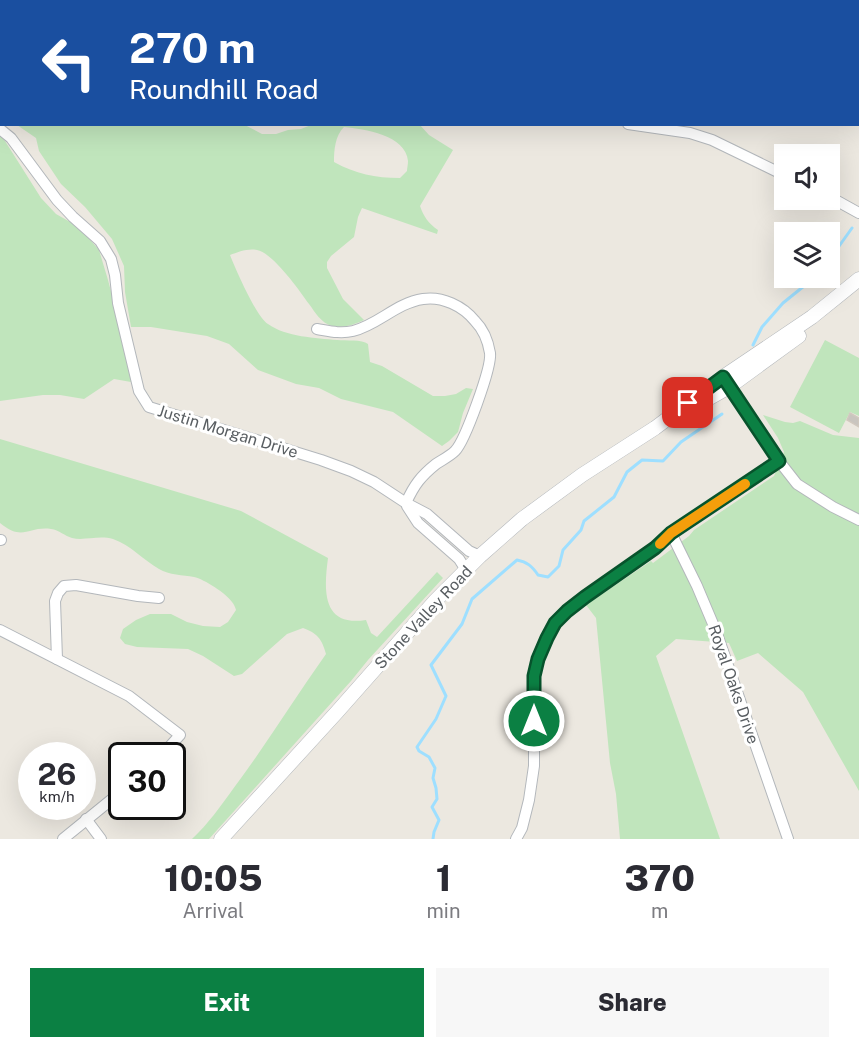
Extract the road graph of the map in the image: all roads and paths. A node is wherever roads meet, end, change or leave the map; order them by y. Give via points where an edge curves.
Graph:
1 (671, 127) edge
2 (0, 129) edge
3 (774, 170) edge
4 (840, 203) edge
5 (859, 213) edge
6 (859, 279) edge
7 (859, 285) edge
8 (316, 328) dead end
9 (726, 382) junction
10 (779, 461) junction
11 (406, 503) junction
12 (859, 520) edge
13 (671, 533) junction
14 (480, 556) junction
15 (466, 570) junction
16 (159, 598) dead end
17 (0, 630) edge
18 (57, 659) junction
19 (174, 742) edge
20 (108, 802) edge
21 (96, 811) edge
22 (85, 820) edge
23 (87, 820) edge
24 (63, 839) edge
25 (101, 839) edge
26 (221, 839) edge
27 (516, 839) edge
28 (788, 839) edge

1 - 3 street via 712,140
2 - 11 street, Justin Morgan Drive via 57,200 111,258 139,391 149,407 351,471
4 - 5 street
6 - 9 street, Stone Valley Road
7 - 9 street, Stone Valley Road via 816,324
8 - 11 street via 336,333 353,331 408,302 425,298 454,304 480,326 490,356 464,439 456,451 423,475
9 - 10 street
9 - 14 street, Stone Valley Road via 582,475
10 - 12 street via 797,484
10 - 13 street
11 - 14 street, Justin Morgan Drive via 427,514
11 - 15 street via 418,523
13 - 27 street via 567,611 547,638 534,676 534,766 529,800
13 - 28 street, Royal Oaks Drive via 716,630
14 - 15 street, Stone Valley Road
15 - 26 street, Stone Valley Road
16 - 18 street via 64,586 55,601
17 - 18 street
18 - 19 street via 129,696 180,735
20 - 21 street
22 - 24 street
23 - 25 street

